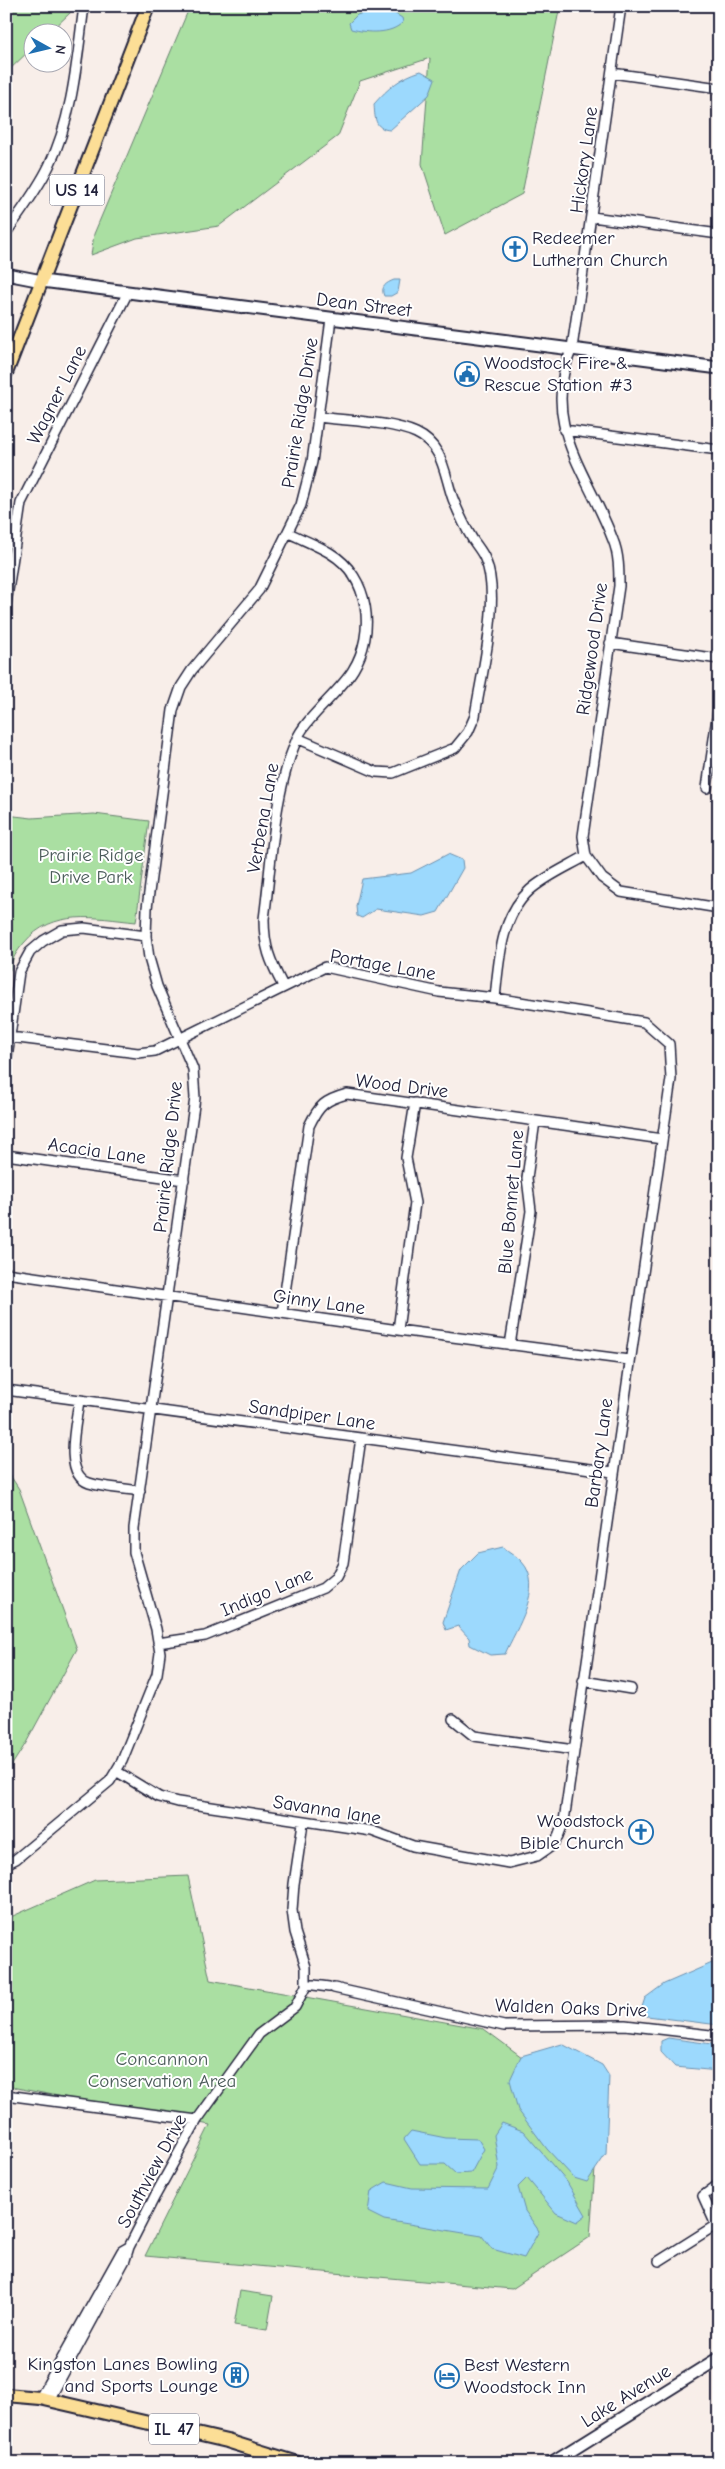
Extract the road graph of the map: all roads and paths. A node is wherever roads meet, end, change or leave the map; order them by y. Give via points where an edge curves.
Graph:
1 (84, 6) edge
2 (148, 6) edge
3 (621, 6) edge
4 (612, 73) junction
5 (719, 88) edge
6 (592, 217) junction
7 (6, 233) edge
8 (719, 234) edge
9 (6, 274) edge
10 (42, 281) junction
11 (128, 292) junction
12 (331, 319) junction
13 (572, 348) junction
14 (719, 368) edge
15 (6, 373) edge
16 (318, 417) junction
17 (564, 430) junction
18 (719, 450) edge
19 (289, 533) junction
20 (6, 604) edge
21 (610, 644) junction
22 (719, 660) edge
23 (719, 703) edge
24 (297, 738) junction
25 (708, 788) dead end
26 (586, 856) junction
27 (719, 908) edge
28 (146, 936) junction
29 (283, 986) junction
30 (495, 998) junction
31 (10, 1037) junction
32 (181, 1038) junction
33 (669, 1044) joint
34 (6, 1064) edge
35 (415, 1103) junction
36 (535, 1121) junction
37 (662, 1139) junction
38 (6, 1155) edge
39 (184, 1180) junction
40 (6, 1273) edge
41 (168, 1297) junction
42 (282, 1313) junction
43 (398, 1330) junction
44 (510, 1345) junction
45 (628, 1360) junction
46 (6, 1390) edge
47 (79, 1400) junction
48 (152, 1410) junction
49 (361, 1438) junction
50 (613, 1472) junction
51 (140, 1491) junction
52 (158, 1643) junction
53 (584, 1681) junction
54 (632, 1689) dead end
55 (453, 1719) dead end
56 (574, 1750) junction
57 (116, 1771) junction
58 (303, 1822) junction
59 (537, 1856) joint
60 (6, 1864) edge
61 (306, 1984) junction
62 (719, 2036) edge
63 (6, 2095) edge
64 (197, 2120) junction
65 (719, 2184) edge
66 (659, 2261) dead end
67 (719, 2358) edge
68 (6, 2395) edge
69 (45, 2399) junction
70 (298, 2463) edge
71 (551, 2463) edge

1 - 7 street via 61,136 49,166
2 - 10 main road, US 14
3 - 4 street, Hickory Lane
4 - 5 street
4 - 6 street, Hickory Lane
6 - 8 street
6 - 13 street, Hickory Lane
9 - 10 street, Dean Street
10 - 11 street, Dean Street
10 - 15 main road, US 14
11 - 12 street, Dean Street
11 - 20 street, Wagner Lane via 21,503
12 - 13 street, Dean Street
12 - 16 street, Prairie Ridge Drive
13 - 14 street, Dean Street
13 - 17 street, Ridgewood Drive via 564,366 561,398
16 - 19 street, Prairie Ridge Drive via 304,496
16 - 24 street via 398,428 417,434 435,448 444,464 462,522 486,559 492,587 491,608 475,716 468,732 455,748 393,773 376,772
17 - 18 street
17 - 21 street, Ridgewood Drive via 573,457 614,541 619,586
19 - 24 street, Verbena Lane via 331,553 346,567 359,588 367,620 364,646 353,671
19 - 28 street, Prairie Ridge Drive via 259,590 181,687 173,710
21 - 22 street
21 - 26 street, Ridgewood Drive via 585,809 583,836
23 - 25 street
24 - 29 street, Verbena Lane via 283,774 264,919 267,955
26 - 27 street, Ridgewood Drive via 602,878 621,892
26 - 30 street via 528,891 513,912 502,942
28 - 31 street via 84,928 62,930 43,941 30,952 19,972
28 - 32 street, Prairie Ridge Drive via 157,986
29 - 30 street, Portage Lane via 325,967 439,992
29 - 32 street, Portage Lane
30 - 33 street, Portage Lane via 644,1022
31 - 32 street, Portage Lane via 138,1053 155,1051
31 - 34 street
32 - 39 street, Prairie Ridge Drive via 193,1069 195,1098
33 - 37 street, Barbary Lane via 671,1079
35 - 36 street, Wood Drive
35 - 42 street, Wood Drive via 347,1094 330,1099 317,1109 309,1126
35 - 43 street via 406,1158 415,1203
36 - 37 street, Wood Drive
36 - 44 street, Blue Bonnet Lane via 527,1178 531,1211
37 - 45 street, Barbary Lane
38 - 39 street, Acacia Lane
39 - 41 street, Prairie Ridge Drive
40 - 41 street, Ginny Lane
41 - 42 street, Ginny Lane
41 - 48 street, Prairie Ridge Drive
42 - 43 street, Ginny Lane
43 - 44 street, Ginny Lane
44 - 45 street, Ginny Lane
45 - 50 street, Barbary Lane
46 - 47 street, Sandpiper Lane
47 - 48 street, Sandpiper Lane
47 - 51 street via 72,1455 79,1476 88,1483
48 - 49 street, Sandpiper Lane
48 - 51 street, Prairie Ridge Drive
49 - 50 street, Sandpiper Lane
49 - 52 street, Indigo Lane via 342,1563 336,1576 323,1588 205,1636
50 - 53 street, Barbary Lane
51 - 52 street, Prairie Ridge Drive via 134,1552
52 - 57 street, Prairie Ridge Drive via 157,1674
53 - 54 street
53 - 56 street, Barbary Lane
55 - 56 street via 474,1736
56 - 59 street, Barbary Lane via 564,1821 558,1837
57 - 58 street, Savanna lane via 159,1797
57 - 60 street, Prairie Ridge Drive via 98,1792
58 - 59 street, Savanna lane via 372,1831 413,1846 509,1863
58 - 61 street via 292,1910 294,1932 306,1967
61 - 62 street, Walden Oaks Drive via 434,2008 504,2026 625,2025
61 - 64 street, Southview Drive via 295,2007 259,2034
63 - 64 street
64 - 69 street, Southview Drive via 125,2260
65 - 66 street via 703,2196 716,2226
67 - 71 street, Lake Avenue
68 - 69 main road, IL 47
69 - 70 main road, IL 47 via 227,2441

